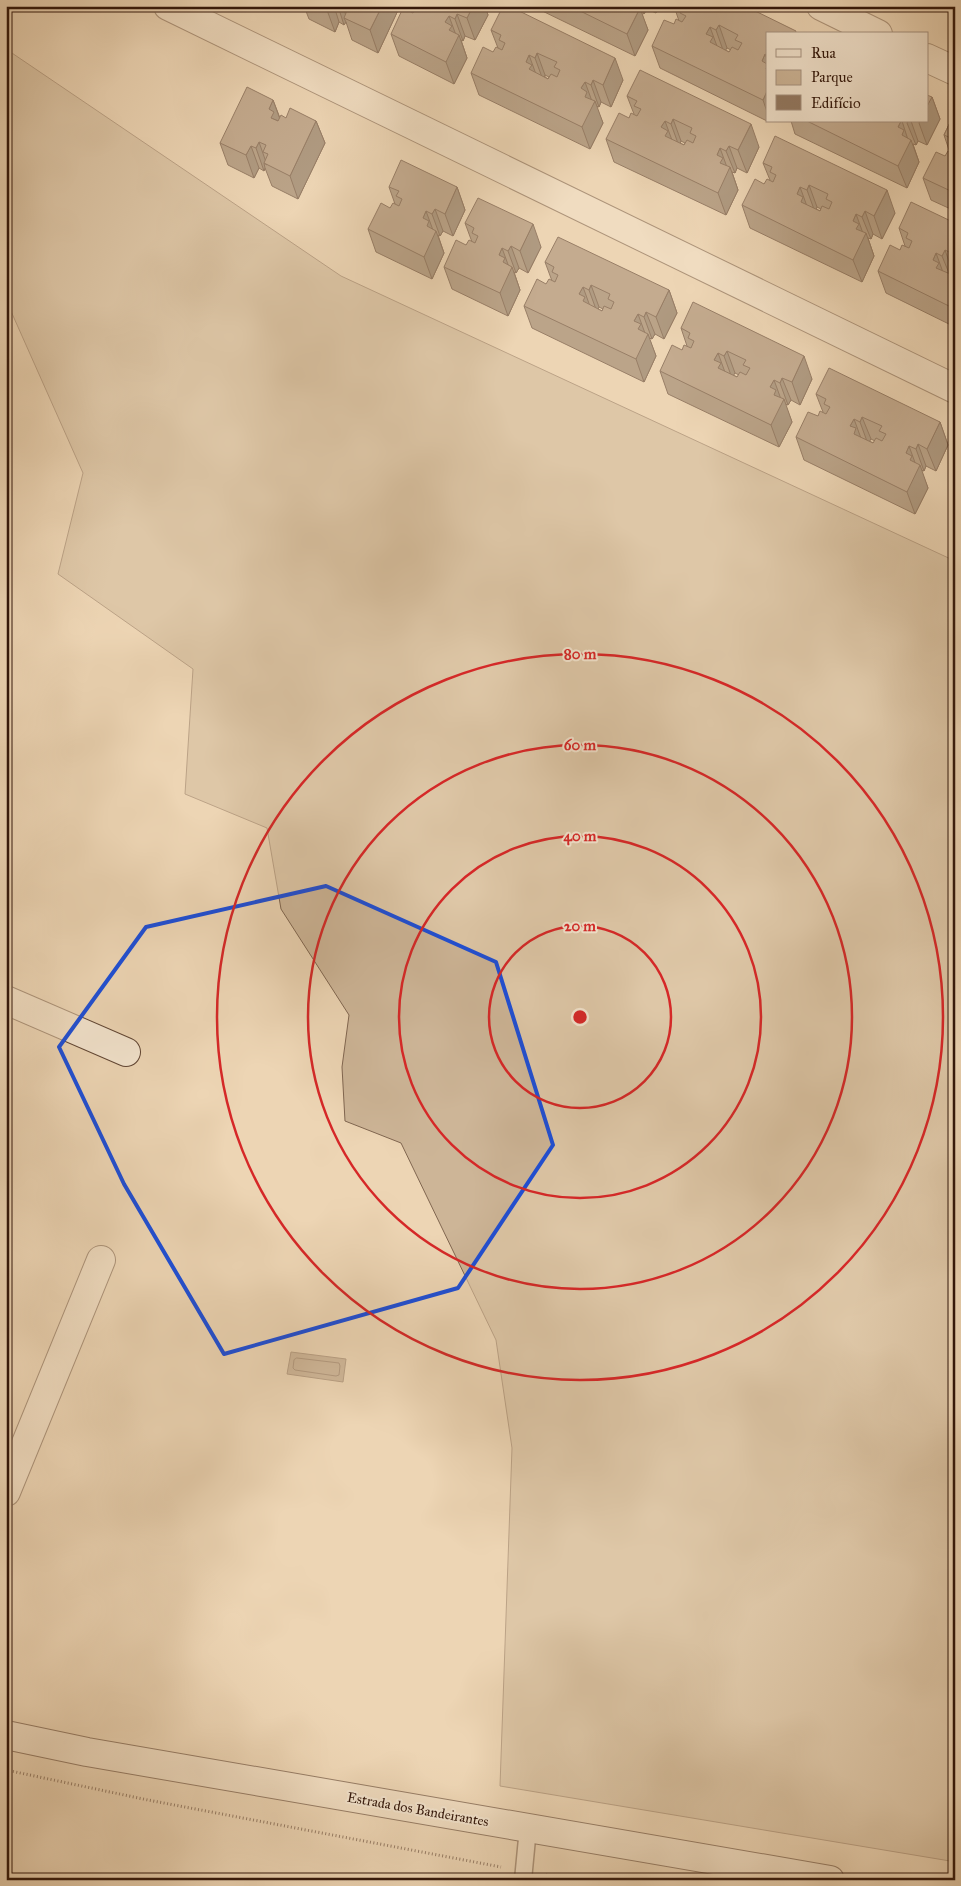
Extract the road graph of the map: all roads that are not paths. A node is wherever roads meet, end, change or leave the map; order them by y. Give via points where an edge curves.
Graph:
1 (168, 6) edge
2 (821, 6) edge
3 (874, 32) edge
4 (928, 58) edge
5 (955, 71) edge
6 (955, 389) edge
7 (6, 1000) edge
8 (126, 1052) dead end
9 (101, 1260) dead end
10 (6, 1492) edge
11 (6, 1736) edge
12 (528, 1828) junction
13 (524, 1876) edge
14 (830, 1880) edge

1 - 6 street
2 - 3 street
4 - 5 street
7 - 8 street
9 - 10 street
11 - 12 street, Estrada dos Bandeirantes
12 - 13 lane
12 - 14 street, Estrada dos Bandeirantes

